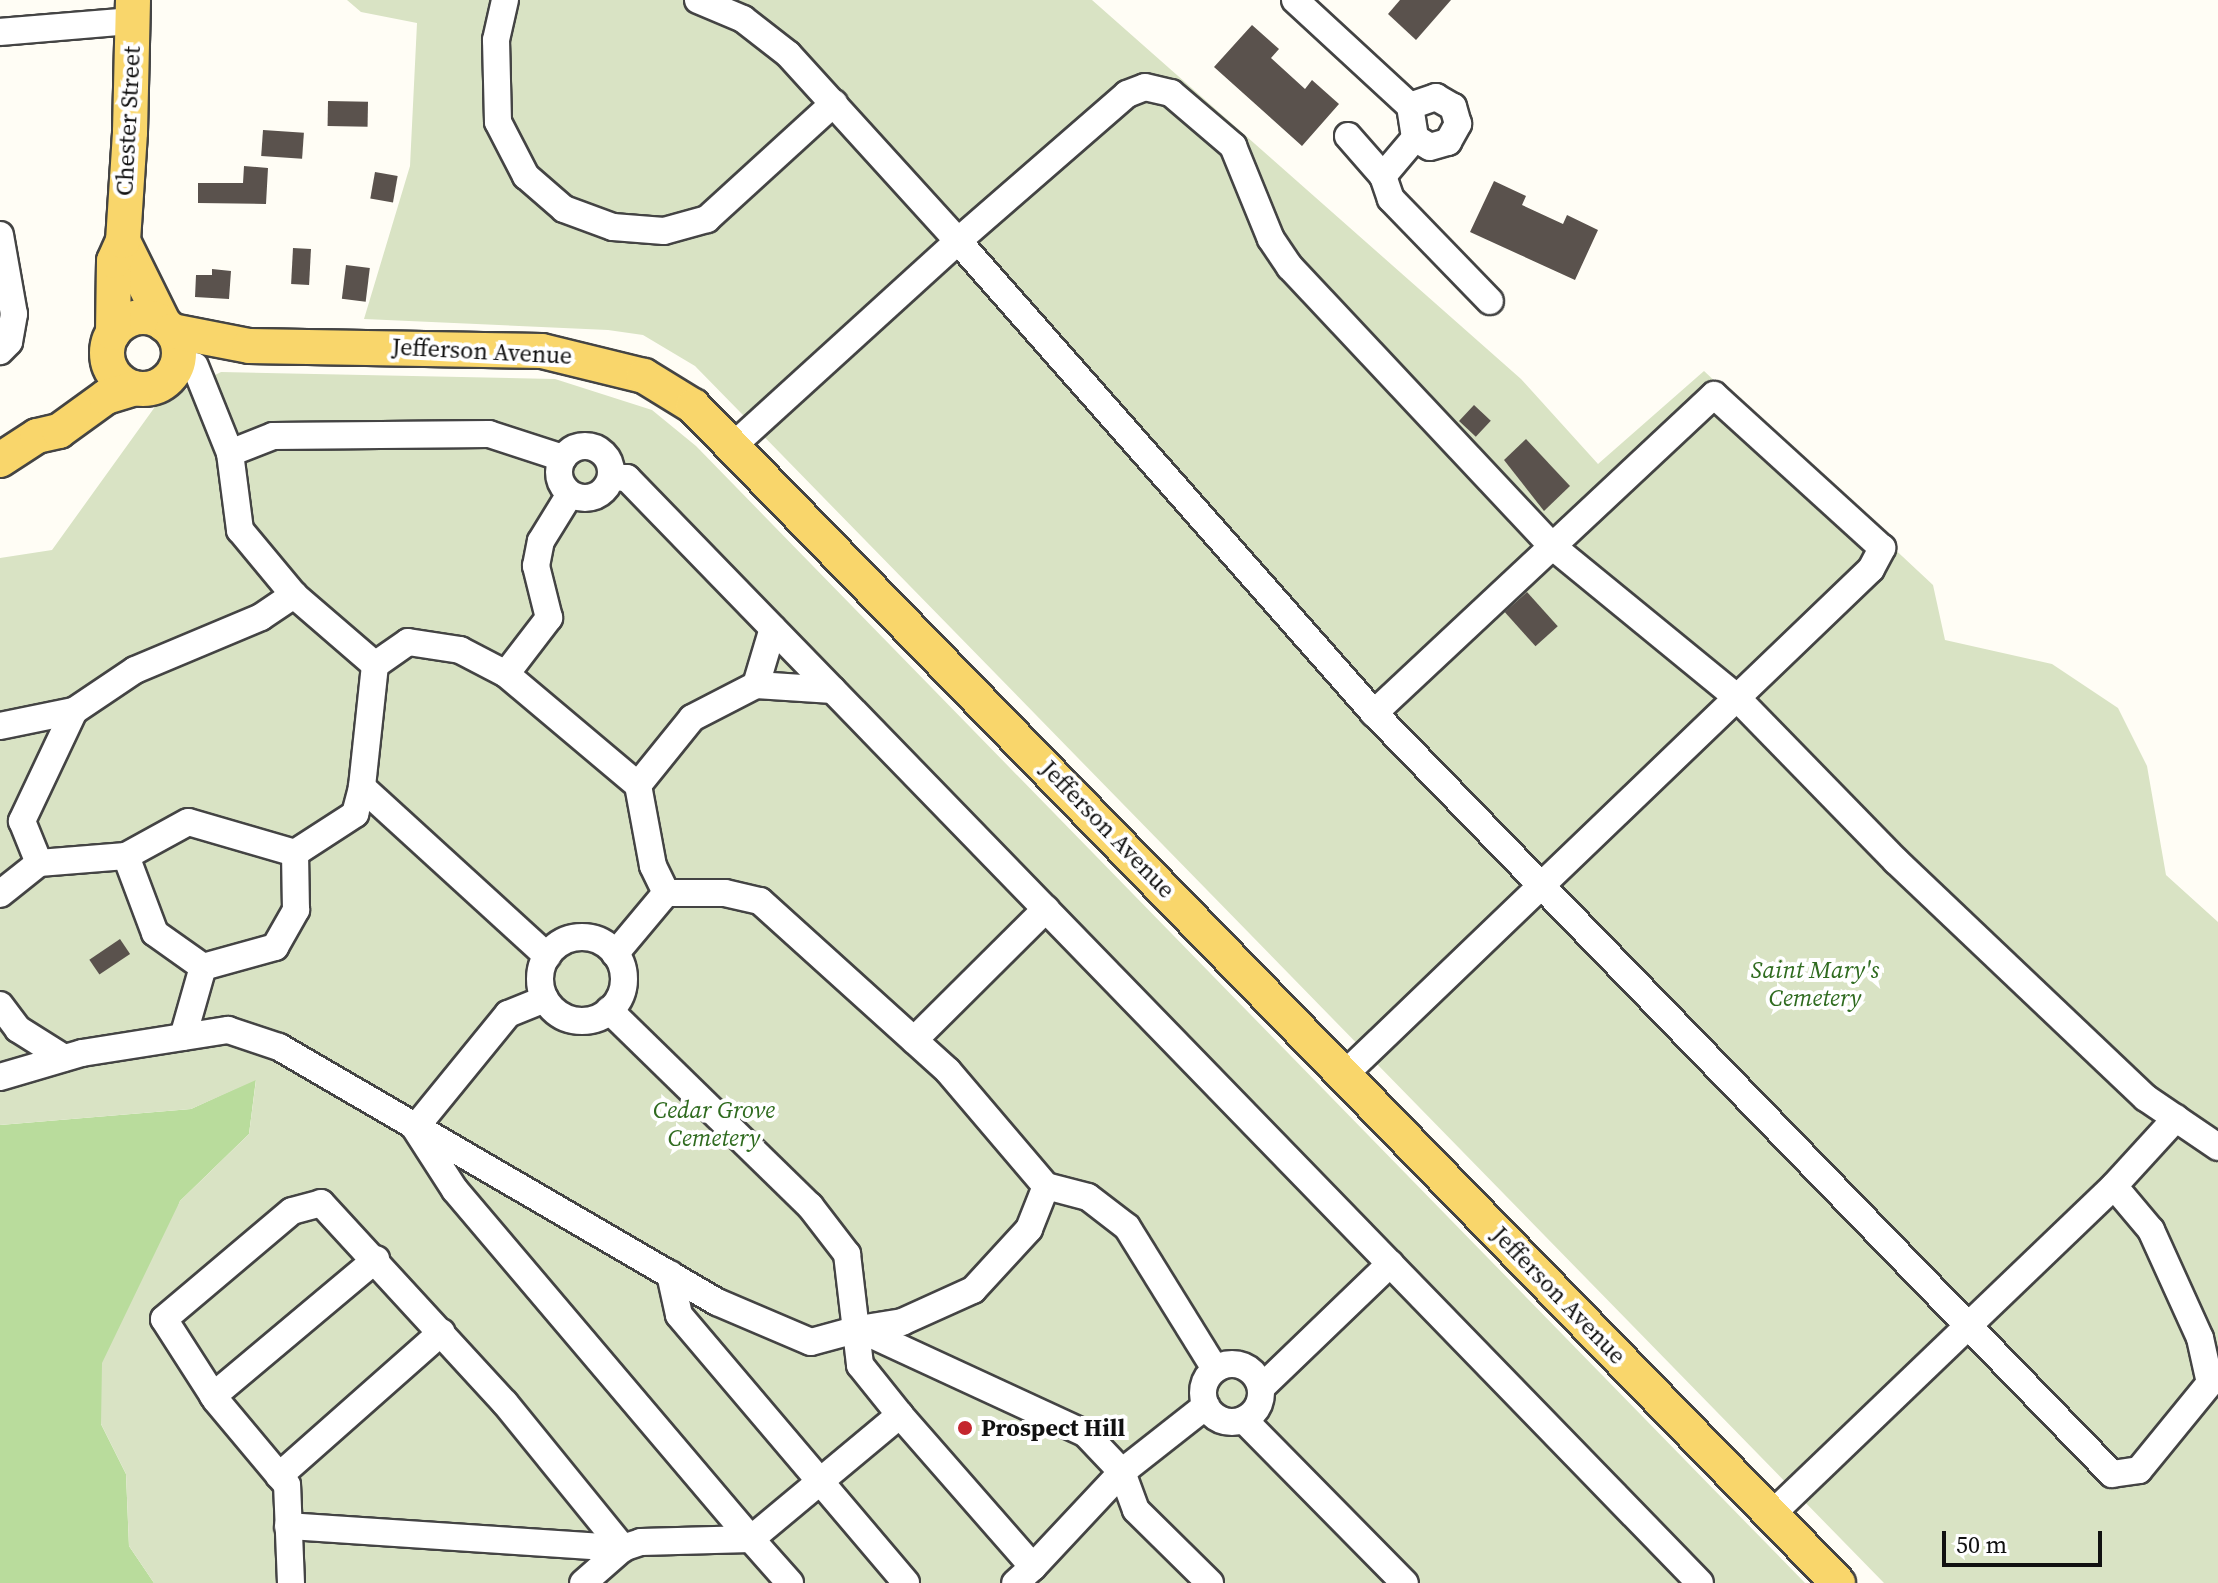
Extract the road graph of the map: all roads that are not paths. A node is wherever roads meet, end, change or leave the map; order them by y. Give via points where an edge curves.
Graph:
1 (505, 0) edge
2 (698, 0) edge
3 (1295, 0) edge
4 (132, 10) edge
5 (0, 32) edge
6 (834, 103) junction
7 (1410, 106) junction
8 (1348, 136) dead end
9 (1415, 138) junction
10 (1383, 176) junction
11 (0, 235) edge
12 (123, 241) junction
13 (958, 241) junction
14 (1490, 301) dead end
15 (168, 328) junction
16 (110, 341) junction
17 (249, 346) junction
18 (0, 351) edge
19 (166, 378) junction
20 (37, 436) junction
21 (735, 444) junction
22 (230, 453) junction
23 (563, 458) junction
24 (0, 460) edge
25 (611, 477) junction
26 (570, 494) junction
27 (1552, 546) junction
28 (294, 595) junction
29 (773, 628) junction
30 (375, 665) junction
31 (506, 674) junction
32 (756, 685) junction
33 (833, 690) junction
34 (1735, 696) junction
35 (74, 711) junction
36 (1374, 713) junction
37 (0, 726) edge
38 (638, 785) junction
39 (362, 787) junction
40 (295, 853) junction
41 (126, 856) junction
42 (39, 863) junction
43 (1543, 882) junction
44 (666, 893) junction
45 (0, 894) edge
46 (1046, 909) junction
47 (615, 954) junction
48 (547, 956) junction
49 (203, 967) junction
50 (545, 999) junction
51 (0, 1005) edge
52 (609, 1010) junction
53 (183, 1037) junction
54 (914, 1040) junction
55 (64, 1058) junction
56 (1345, 1074) junction
57 (0, 1077) edge
58 (2176, 1118) junction
59 (415, 1128) junction
60 (2218, 1147) edge
61 (1046, 1186) junction
62 (2114, 1186) junction
63 (376, 1259) junction
64 (1390, 1264) junction
65 (670, 1274) junction
66 (1968, 1328) junction
67 (859, 1329) junction
68 (442, 1332) junction
69 (1215, 1369) junction
70 (1262, 1387) junction
71 (213, 1396) junction
72 (1206, 1406) junction
73 (900, 1415) junction
74 (1244, 1420) junction
75 (1122, 1472) junction
76 (279, 1476) junction
77 (817, 1481) junction
78 (1772, 1514) junction
79 (288, 1526) junction
80 (751, 1539) junction
81 (623, 1548) junction
82 (1024, 1575) edge
83 (291, 1583) edge
84 (583, 1583) edge
85 (790, 1583) edge
86 (906, 1583) edge
87 (1210, 1583) edge
88 (1405, 1583) edge
89 (1700, 1583) edge
90 (1838, 1583) edge

1 - 6 street via 496,40 498,122 526,176 564,209 613,227 664,231 707,219
2 - 6 street via 743,19
3 - 7 street
4 - 5 street
4 - 12 main road, Chester Street
6 - 13 street
7 - 9 street
7 - 9 street via 1436,97 1453,107 1458,124 1448,142 1430,147
8 - 10 street
9 - 10 street
10 - 14 street via 1391,199
11 - 18 street via 14,314 9,342
12 - 15 main road, Chester Street
12 - 16 main road, Chester Street via 114,261
13 - 21 street
13 - 27 street via 1127,94 1145,87 1171,93 1233,146 1271,239 1290,267
13 - 36 street
15 - 16 main road via 135,318
15 - 17 main road, Jefferson Avenue
15 - 19 main road via 178,358
16 - 19 main road via 113,374
16 - 20 main road, Jefferson Avenue
17 - 19 main road, Jefferson Avenue
17 - 21 main road, Jefferson Avenue via 527,350 592,359 644,376
19 - 20 main road, Jefferson Avenue via 106,397 53,434
19 - 22 street
20 - 24 main road, Jefferson Avenue
21 - 56 main road, Jefferson Avenue
22 - 23 street via 273,436 489,434
22 - 28 street via 240,530
23 - 25 street via 579,447 596,448 609,460
23 - 26 street via 560,480
25 - 26 street via 595,497
25 - 29 street via 627,478
26 - 31 street via 541,541 536,566 549,618
27 - 34 street
27 - 34 street via 1714,395 1882,548 1871,569
27 - 36 street
28 - 30 street
28 - 35 street via 261,617 135,670
29 - 32 street
29 - 33 street
30 - 31 street via 408,642 460,650
30 - 39 street
31 - 38 street
32 - 33 street
32 - 38 street via 692,718
33 - 46 street
34 - 43 street
34 - 58 street via 1896,861 2146,1098
35 - 37 street
35 - 42 street via 22,821
36 - 43 street
38 - 44 street via 653,866
39 - 40 street via 355,814
39 - 48 street
40 - 41 street via 188,822
40 - 49 street via 296,910 275,947
41 - 42 street
41 - 49 street via 155,933
42 - 45 street
43 - 56 street
43 - 66 street
44 - 47 street
44 - 54 street via 725,893 760,901
46 - 54 street
46 - 64 street
47 - 48 street via 578,937
47 - 52 street via 624,980
48 - 50 street via 540,973
49 - 53 street
50 - 52 street via 577,1021
50 - 59 street via 508,1014
51 - 55 street via 18,1029
52 - 67 street via 810,1206 847,1254
53 - 55 street
53 - 59 street via 228,1030 279,1047
54 - 61 street via 948,1071
55 - 57 street
56 - 78 main road, Jefferson Avenue
58 - 60 street
58 - 62 street
59 - 65 street
59 - 80 street via 455,1190
61 - 67 street via 1029,1229 973,1290 902,1322
61 - 69 street via 1088,1197 1127,1227
62 - 66 street
62 - 66 street via 2151,1230 2200,1338 2210,1383 2139,1470 2112,1474
63 - 68 street
63 - 71 street
63 - 71 street via 321,1203 292,1211 164,1319
64 - 70 street
64 - 89 street
65 - 67 street via 811,1342
65 - 77 street via 679,1315
66 - 78 street
67 - 73 street via 860,1365
67 - 75 street via 1086,1434
68 - 76 street
68 - 81 street
69 - 70 street via 1243,1365
69 - 72 street via 1205,1382
70 - 74 street via 1259,1406
71 - 76 street
72 - 74 street via 1218,1419
72 - 75 street
73 - 77 street
73 - 82 street
74 - 88 street
75 - 82 street
75 - 87 street via 1136,1510
76 - 79 street via 287,1485
77 - 80 street
77 - 86 street
78 - 90 main road, Jefferson Avenue
79 - 81 street
79 - 83 street
80 - 81 street via 641,1542
80 - 85 street
81 - 84 street

